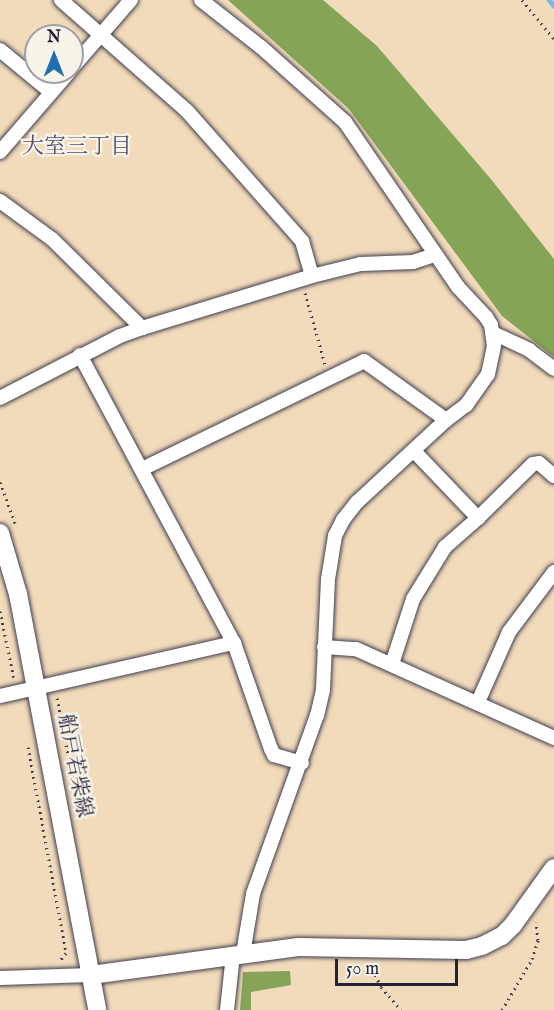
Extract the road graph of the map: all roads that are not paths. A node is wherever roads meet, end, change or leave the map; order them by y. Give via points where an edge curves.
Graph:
1 (61, 0) edge
2 (131, 0) edge
3 (201, 0) edge
4 (101, 34) junction
5 (0, 50) edge
6 (84, 54) edge
7 (59, 84) edge
8 (51, 93) junction
9 (0, 152) edge
10 (0, 201) edge
11 (435, 255) junction
12 (306, 278) junction
13 (142, 327) junction
14 (493, 333) junction
15 (80, 356) junction
16 (554, 369) edge
17 (0, 398) edge
18 (446, 420) junction
19 (414, 452) junction
20 (142, 469) junction
21 (554, 476) edge
22 (478, 518) junction
23 (0, 532) edge
24 (554, 572) edge
25 (234, 643) junction
26 (324, 647) junction
27 (392, 664) junction
28 (36, 688) junction
29 (0, 696) edge
30 (478, 702) junction
31 (554, 738) edge
32 (302, 763) junction
33 (554, 868) edge
34 (238, 954) junction
35 (91, 975) junction
36 (0, 978) edge
37 (97, 1010) edge
38 (226, 1010) edge

1 - 4 street
2 - 4 street
3 - 11 street via 345,122
4 - 6 street
4 - 12 street via 187,111 302,241
5 - 8 street
7 - 8 street
8 - 9 street
10 - 13 street via 52,239
11 - 12 street via 413,262 361,264
11 - 14 street via 486,317
12 - 13 street
13 - 15 street
14 - 16 street via 529,350
14 - 18 street via 488,374 466,405
15 - 17 street
15 - 20 street
18 - 19 street
18 - 20 street via 364,361
19 - 22 street
19 - 26 street via 357,502 335,536
20 - 25 street
21 - 22 street via 539,463 533,464
22 - 27 street via 445,547 413,599
23 - 28 street, 船戸若柴線 via 18,594
24 - 30 street via 509,633
25 - 28 street
25 - 32 street via 271,749 274,754
26 - 27 street via 356,649
26 - 32 street via 323,690
27 - 30 street
28 - 29 street
28 - 35 street, 船戸若柴線
30 - 31 street
32 - 34 street via 253,894
33 - 34 street via 528,908 502,936 483,946 466,950 298,947
34 - 35 street
34 - 38 street
35 - 36 street
35 - 37 street, 船戸若柴線

